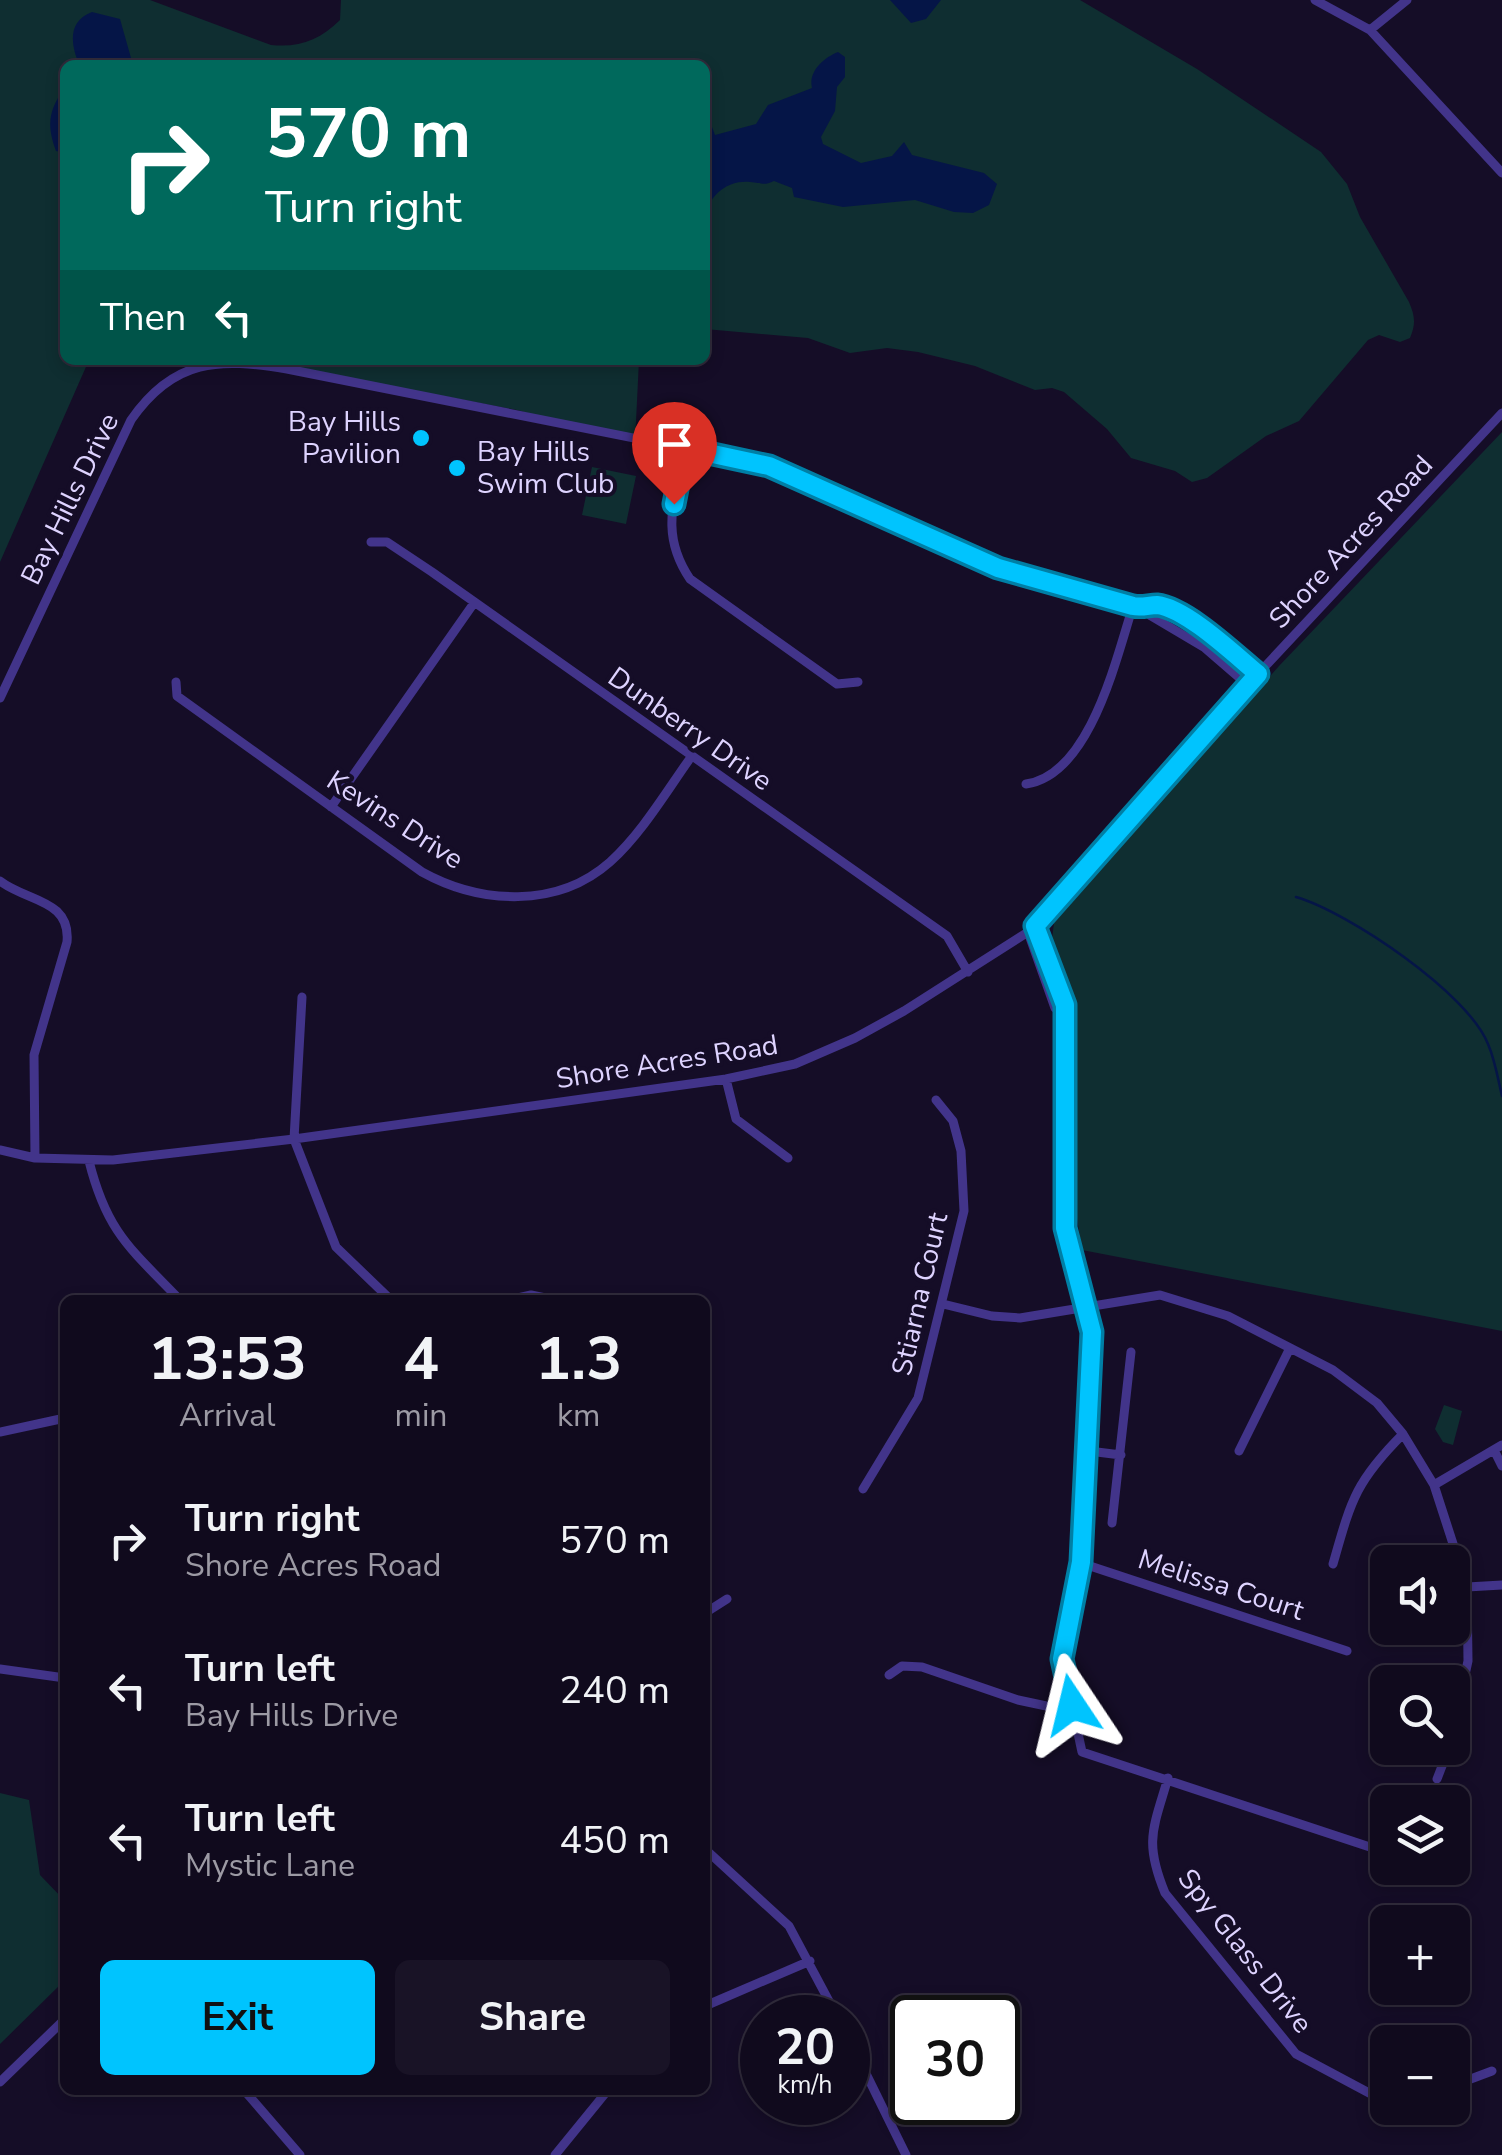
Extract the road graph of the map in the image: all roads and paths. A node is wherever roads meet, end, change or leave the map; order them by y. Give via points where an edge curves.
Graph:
1 (1315, 0) edge
2 (1407, 0) edge
3 (1370, 30) junction
4 (1502, 173) edge
5 (207, 365) edge
6 (261, 365) edge
7 (1502, 413) edge
8 (685, 448) junction
9 (372, 542) dead end
10 (474, 604) junction
11 (1133, 606) junction
12 (1144, 608) junction
13 (1258, 674) junction
14 (176, 682) dead end
15 (858, 682) dead end
16 (1248, 686) junction
17 (0, 698) edge
18 (690, 757) junction
19 (1026, 784) dead end
20 (332, 807) junction
21 (0, 881) edge
22 (1032, 929) junction
23 (968, 972) junction
24 (302, 997) dead end
25 (726, 1079) junction
26 (936, 1100) dead end
27 (294, 1139) junction
28 (0, 1150) edge
29 (35, 1158) junction
30 (788, 1158) dead end
31 (90, 1162) junction
32 (175, 1295) edge
33 (386, 1295) edge
34 (943, 1304) junction
35 (1086, 1308) junction
36 (1290, 1348) junction
37 (1131, 1352) dead end
38 (60, 1419) edge
39 (0, 1432) edge
40 (1402, 1434) junction
41 (1498, 1448) edge
42 (1238, 1450) dead end
43 (1088, 1451) junction
44 (1121, 1455) junction
45 (1502, 1466) edge
46 (1434, 1485) junction
47 (863, 1489) dead end
48 (1112, 1523) dead end
49 (1453, 1545) edge
50 (1081, 1562) junction
51 (1333, 1564) dead end
52 (1502, 1584) edge
53 (1470, 1588) edge
54 (727, 1599) dead end
55 (710, 1610) edge
56 (1347, 1650) dead end
57 (0, 1669) edge
58 (889, 1675) dead end
59 (60, 1677) edge
60 (1072, 1705) junction
61 (1442, 1765) edge
62 (1168, 1778) junction
63 (1437, 1779) dead end
64 (1370, 1846) edge
65 (710, 1853) edge
66 (810, 1961) junction
67 (827, 1995) edge
68 (710, 2004) edge
69 (60, 2024) edge
70 (1492, 2070) dead end
71 (1470, 2079) edge
72 (0, 2082) edge
73 (870, 2082) edge
74 (1370, 2093) edge
75 (248, 2095) edge
76 (604, 2095) edge
77 (300, 2155) edge
78 (556, 2155) edge
79 (906, 2155) edge

1 - 3 street
2 - 3 street
3 - 4 street
5 - 17 street, Bay Hills Drive via 184,370 157,389 131,420
6 - 8 street, Bay Hills Drive
7 - 13 street, Shore Acres Road
8 - 11 street, Bay Hills Drive via 769,466 998,568
8 - 15 street via 670,530 676,558 690,579 838,684
9 - 10 street, Dunberry Drive via 387,542
10 - 18 street, Dunberry Drive
10 - 20 street
11 - 12 street, Bay Hills Drive
11 - 19 street via 1086,736 1044,781
12 - 13 street, Bay Hills Drive via 1156,605 1180,615
12 - 16 street, Bay Hills Drive via 1206,648
13 - 16 street, Shore Acres Road
14 - 20 street, Kevins Drive via 178,696
16 - 22 street, Shore Acres Road
18 - 20 street, Kevins Drive via 611,861 576,884 526,896 487,896 444,884
18 - 23 street, Dunberry Drive via 946,936
21 - 29 street via 55,908 69,927 34,1055
22 - 23 street, Shore Acres Road
22 - 35 street via 1065,1005 1065,1228
23 - 25 street, Shore Acres Road via 830,1049
24 - 27 street
25 - 27 street, Shore Acres Road
25 - 30 street via 736,1120
26 - 34 street, Stiarna Court via 954,1120 964,1211
27 - 31 street, Shore Acres Road
27 - 33 street via 336,1247
28 - 29 street, Shore Acres Road
29 - 31 street, Shore Acres Road
31 - 32 street via 116,1233
34 - 35 street via 1020,1318
34 - 47 street, Stiarna Court via 918,1398
35 - 36 street via 1160,1295 1228,1316
35 - 43 street via 1092,1332
36 - 40 street via 1377,1403
36 - 42 street
37 - 44 street
38 - 39 street
40 - 46 street
40 - 51 street via 1353,1496
41 - 45 street
41 - 46 street
43 - 44 street
43 - 50 street
44 - 48 street
46 - 49 street
50 - 56 street, Melissa Court
50 - 60 street via 1062,1659
52 - 53 street
54 - 55 street
57 - 59 street
58 - 60 street via 902,1666 922,1667 1018,1700
60 - 62 street via 1082,1752
61 - 63 street
62 - 64 street
62 - 74 street, Spy Glass Drive via 1150,1836 1165,1893 1296,2054
65 - 66 street via 790,1926
66 - 67 street
66 - 68 street
69 - 72 street
70 - 71 street
73 - 79 street
75 - 77 street
76 - 78 street

